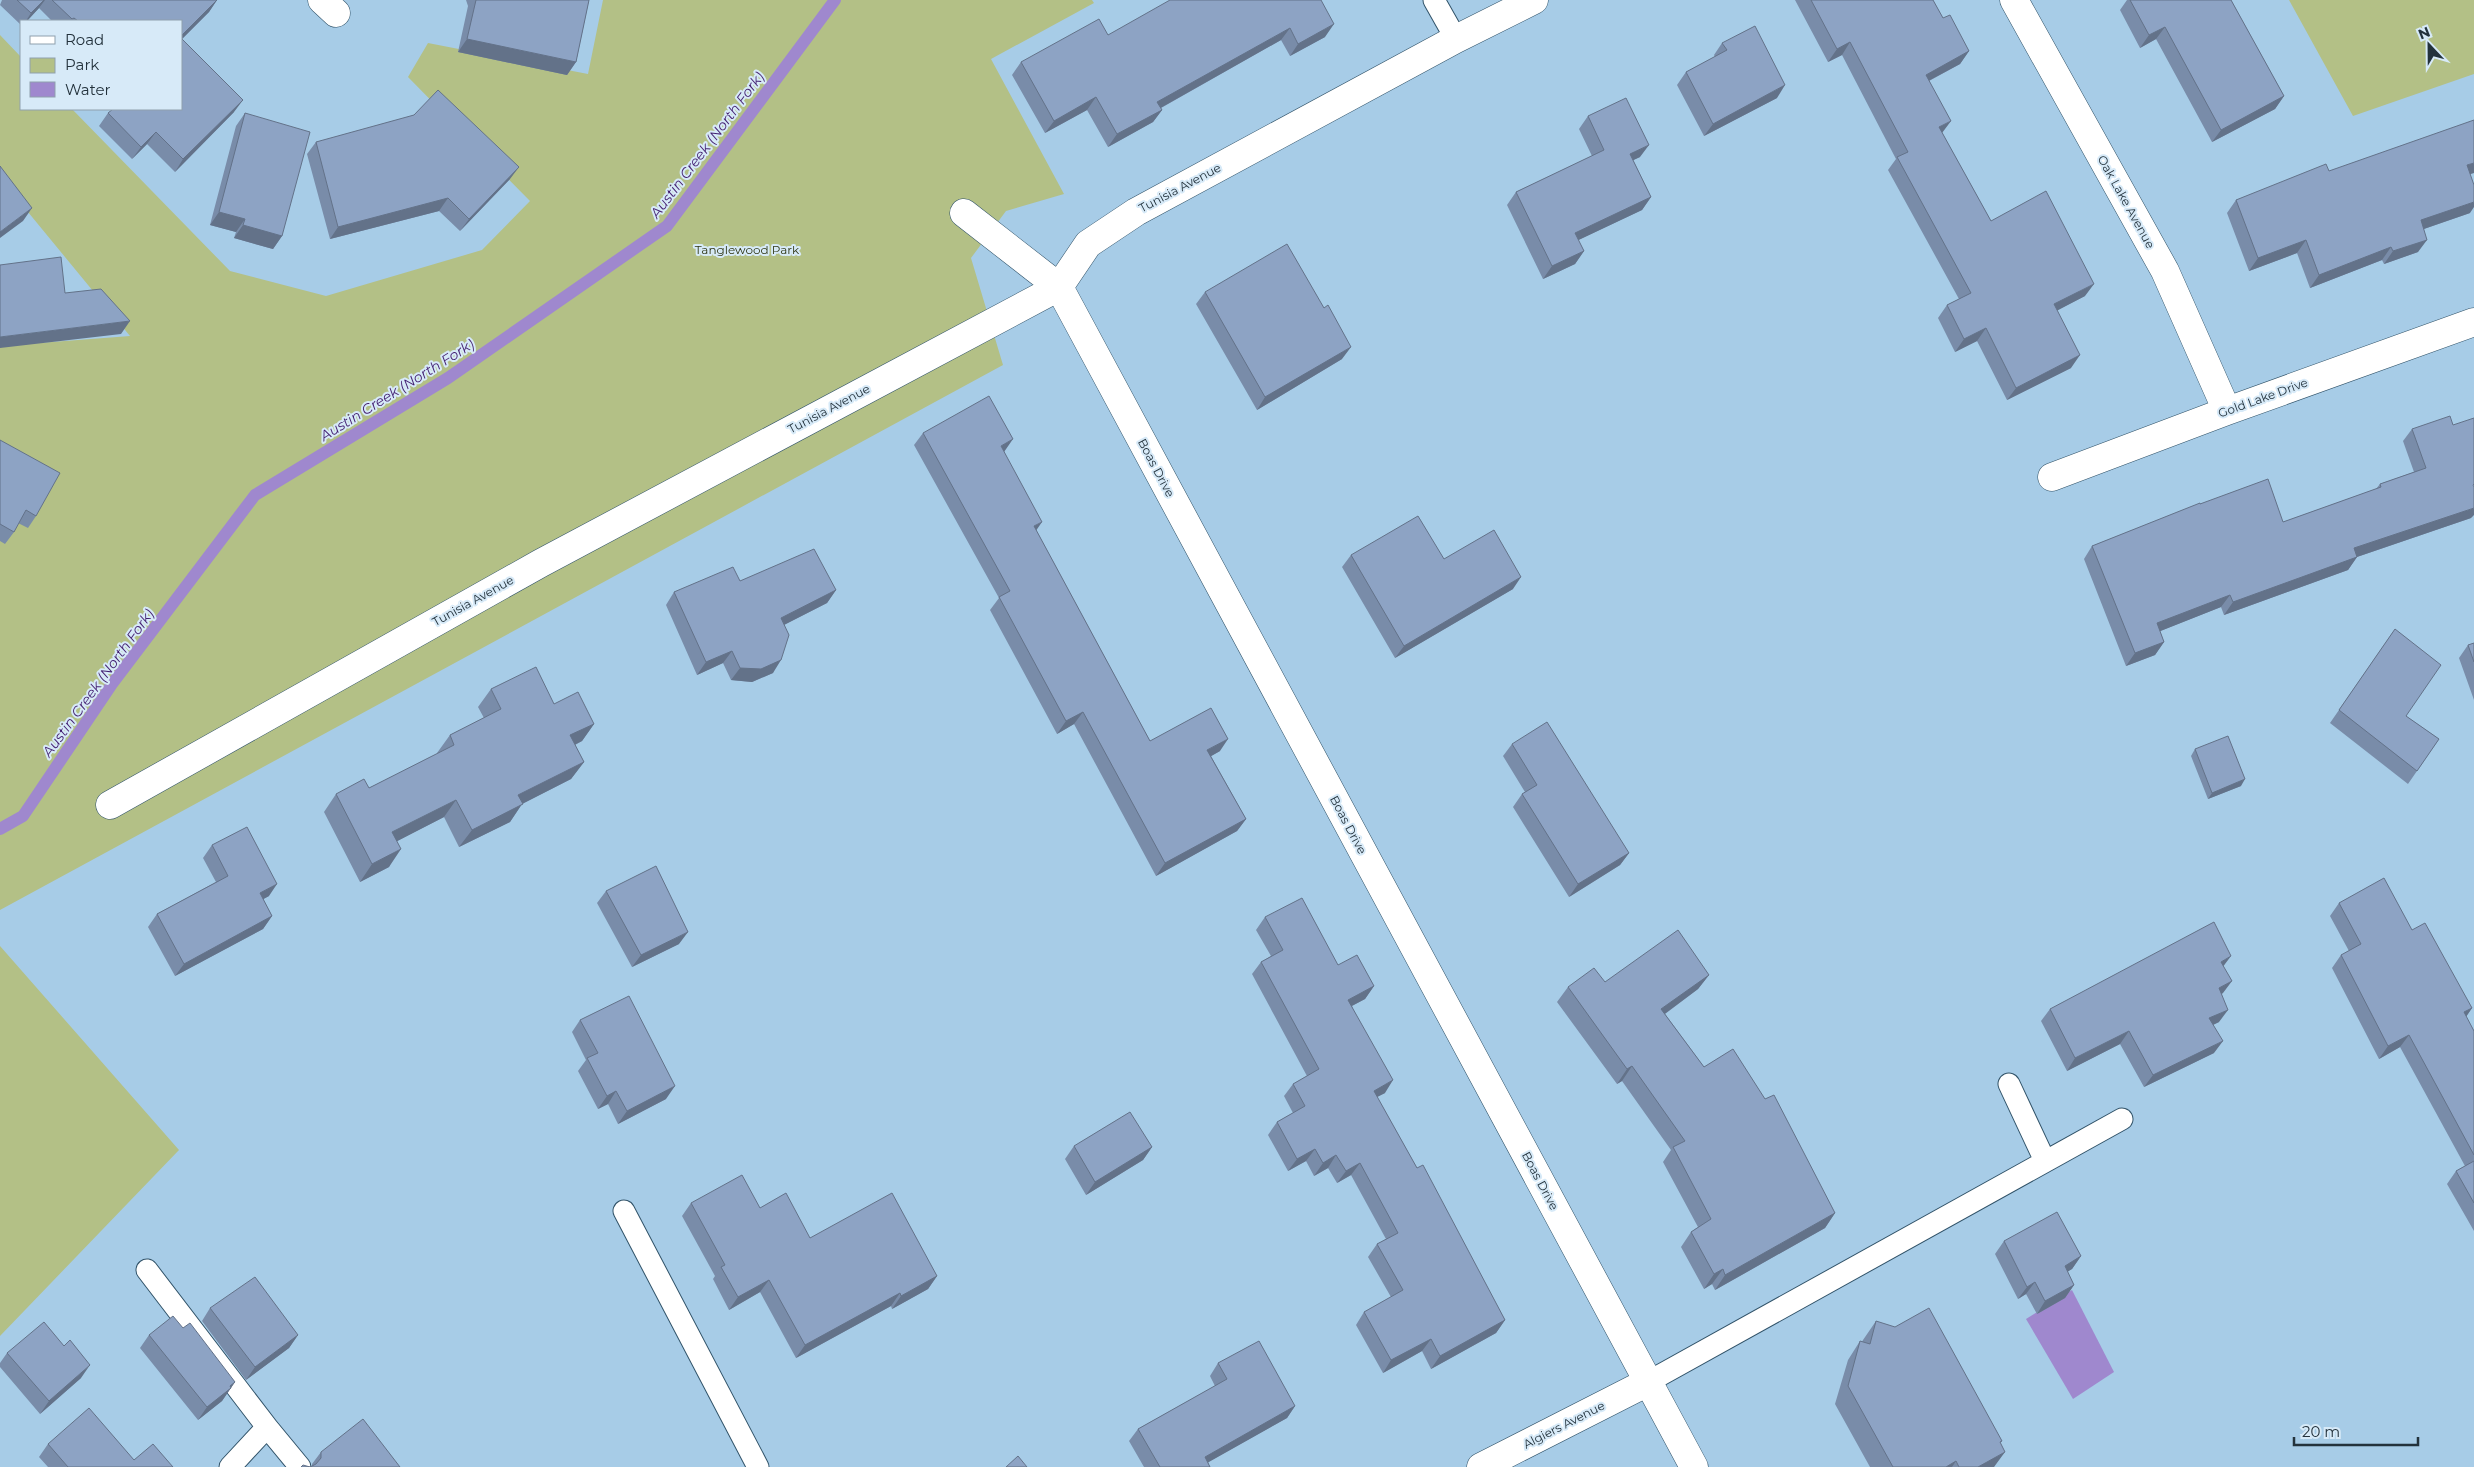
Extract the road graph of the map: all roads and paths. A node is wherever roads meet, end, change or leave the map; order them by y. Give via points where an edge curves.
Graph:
1 (1434, 0) edge
2 (1534, 0) edge
3 (2014, 0) edge
4 (1456, 39) junction
5 (964, 213) dead end
6 (1059, 287) junction
7 (2474, 322) edge
8 (2227, 411) junction
9 (2052, 477) dead end
10 (110, 805) dead end
11 (2009, 1084) dead end
12 (2122, 1118) dead end
13 (2045, 1161) junction
14 (624, 1211) dead end
15 (147, 1270) dead end
16 (1648, 1382) junction
17 (267, 1427) junction
18 (230, 1467) edge
19 (300, 1467) edge
20 (758, 1467) edge
21 (1481, 1467) edge
22 (1694, 1467) edge

1 - 4 lane
2 - 4 street, Tunisia Avenue
3 - 8 street, Oak Lake Avenue via 2165,271
4 - 6 street, Tunisia Avenue via 1136,212 1088,244
5 - 6 street, Boas Drive
6 - 10 street, Tunisia Avenue via 541,563
6 - 16 street, Boas Drive
7 - 8 street, Gold Lake Drive
8 - 9 street, Gold Lake Drive
11 - 13 lane
12 - 13 lane
13 - 16 lane
14 - 20 lane
15 - 17 lane
16 - 21 street, Algiers Avenue
16 - 22 street, Boas Drive
17 - 18 lane
17 - 19 lane

